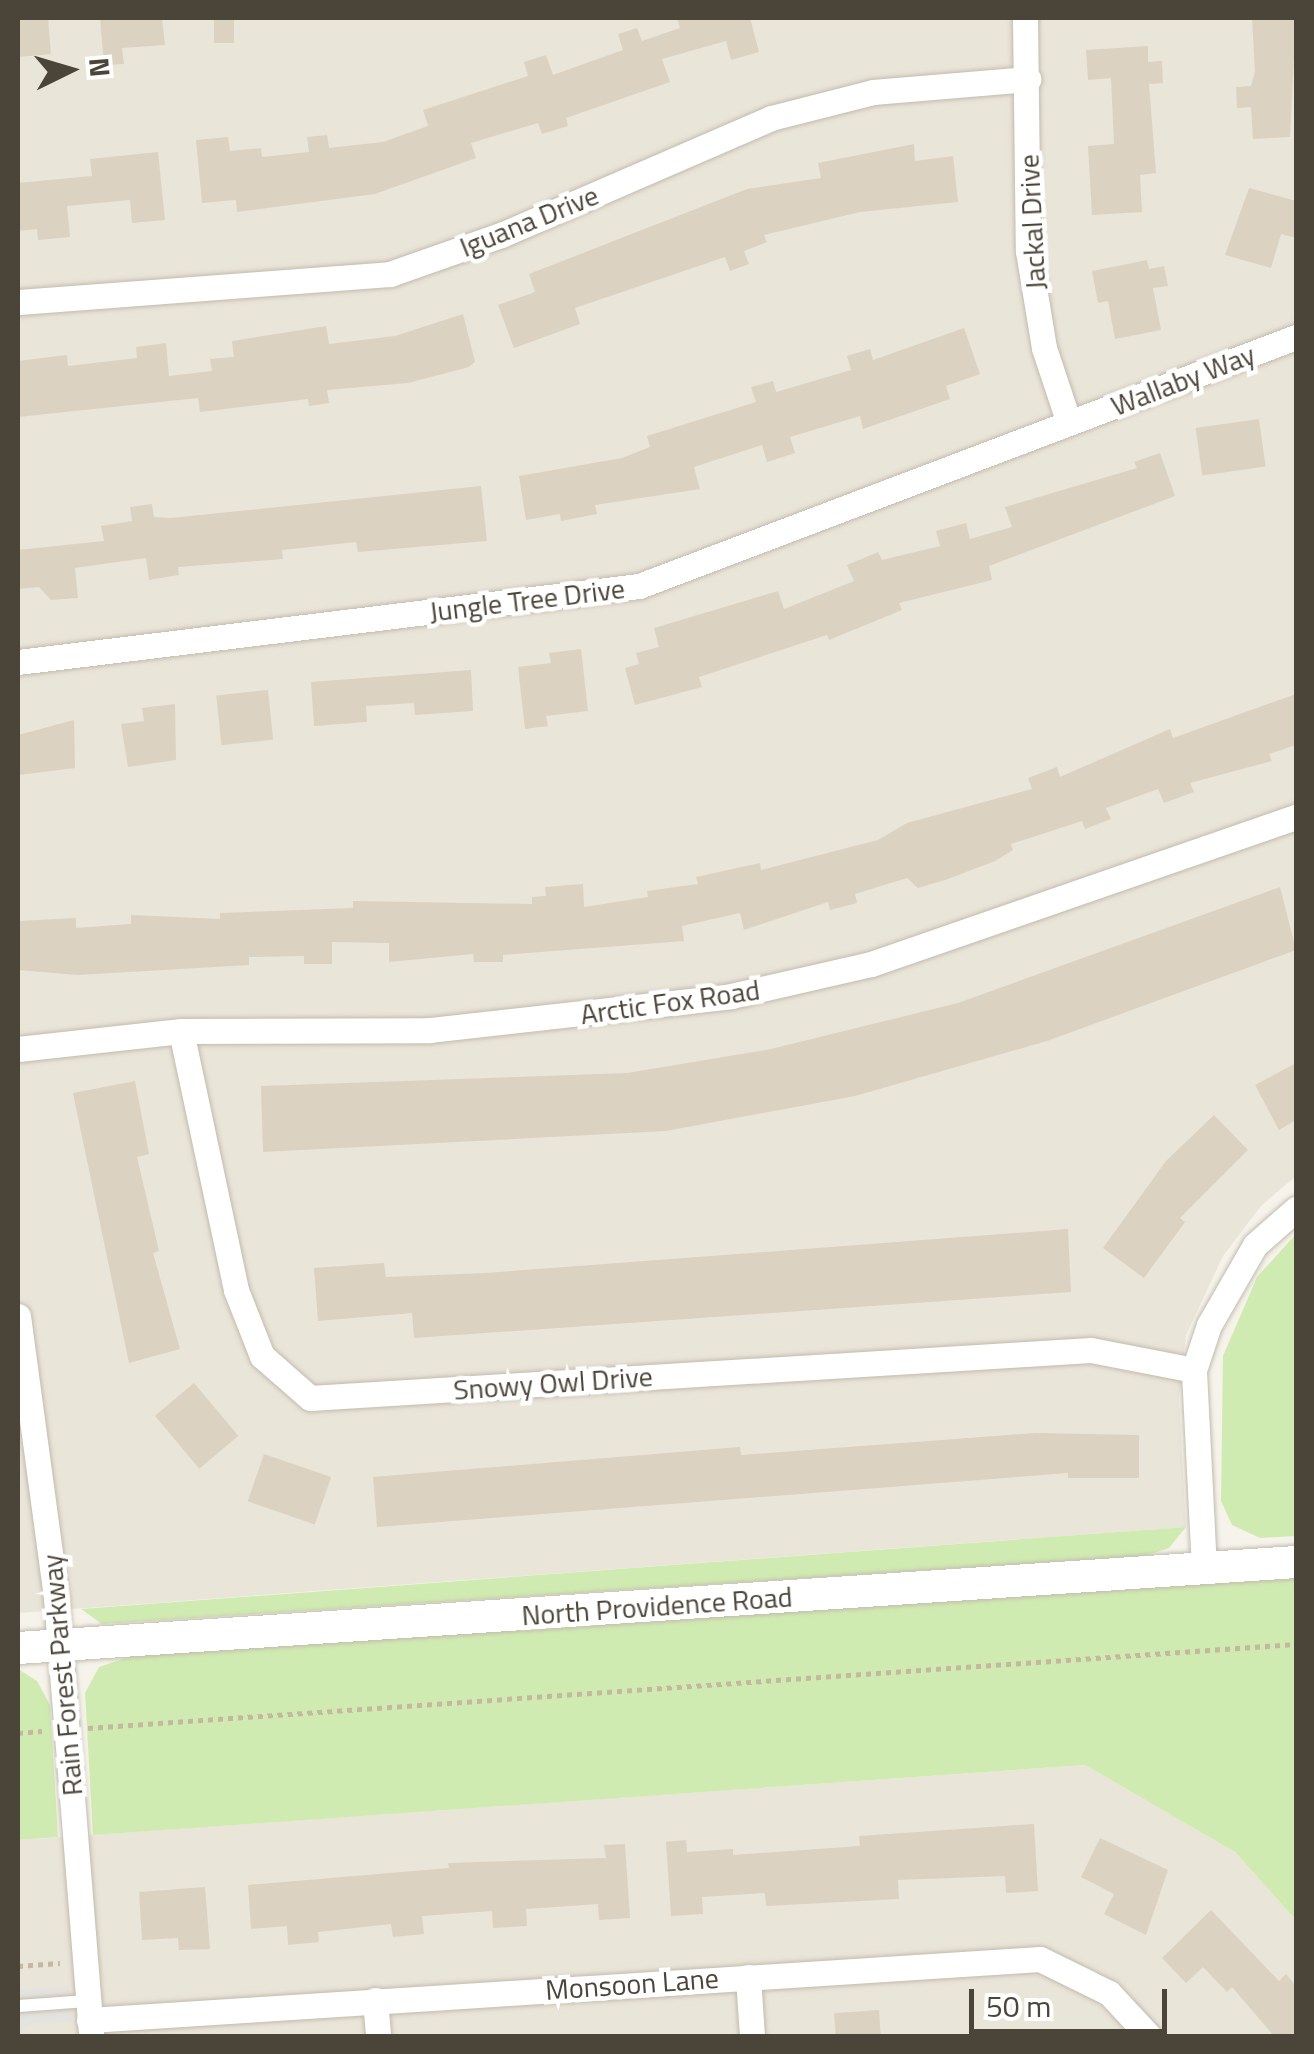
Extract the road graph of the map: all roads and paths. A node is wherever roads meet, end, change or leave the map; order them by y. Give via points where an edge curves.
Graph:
1 (1025, 18) edge
2 (1028, 79) junction
3 (18, 302) edge
4 (1296, 337) edge
5 (1069, 423) junction
6 (18, 662) edge
7 (1296, 818) edge
8 (180, 1031) junction
9 (18, 1049) edge
10 (1296, 1209) edge
11 (18, 1316) edge
12 (1194, 1370) junction
13 (1296, 1562) edge
14 (1204, 1569) junction
15 (1296, 1644) edge
16 (60, 1646) junction
17 (18, 1648) edge
18 (92, 1728) dead end
19 (42, 1731) dead end
20 (18, 1733) edge
21 (60, 1963) dead end
22 (18, 1966) edge
23 (748, 1977) junction
24 (375, 2000) junction
25 (18, 2006) edge
26 (89, 2019) edge
27 (378, 2036) edge
28 (752, 2036) edge
29 (1149, 2036) edge

1 - 2 street, Jackal Drive
2 - 3 street, Iguana Drive via 873,92 771,118 501,235 390,274
2 - 5 street, Jackal Drive via 1028,251 1044,348
4 - 5 street, Wallaby Way
5 - 6 street, Jungle Tree Drive via 638,586
7 - 8 street, Arctic Fox Road via 871,964 732,996 430,1030
8 - 9 street, Arctic Fox Road
8 - 12 street, Snowy Owl Drive via 236,1290 262,1356 310,1398 1091,1350
10 - 12 street via 1254,1244 1209,1325
11 - 16 street, Rain Forest Parkway via 35,1409
12 - 14 street
13 - 14 street, North Providence Road
14 - 16 street, North Providence Road
15 - 18 path
16 - 17 street, North Providence Road
16 - 26 street, Rain Forest Parkway
19 - 20 path
21 - 22 path
23 - 24 street, Monsoon Lane
23 - 28 street
23 - 29 street, Monsoon Lane via 1040,1960 1108,1993
24 - 26 street, Monsoon Lane
24 - 27 street
25 - 26 lane

